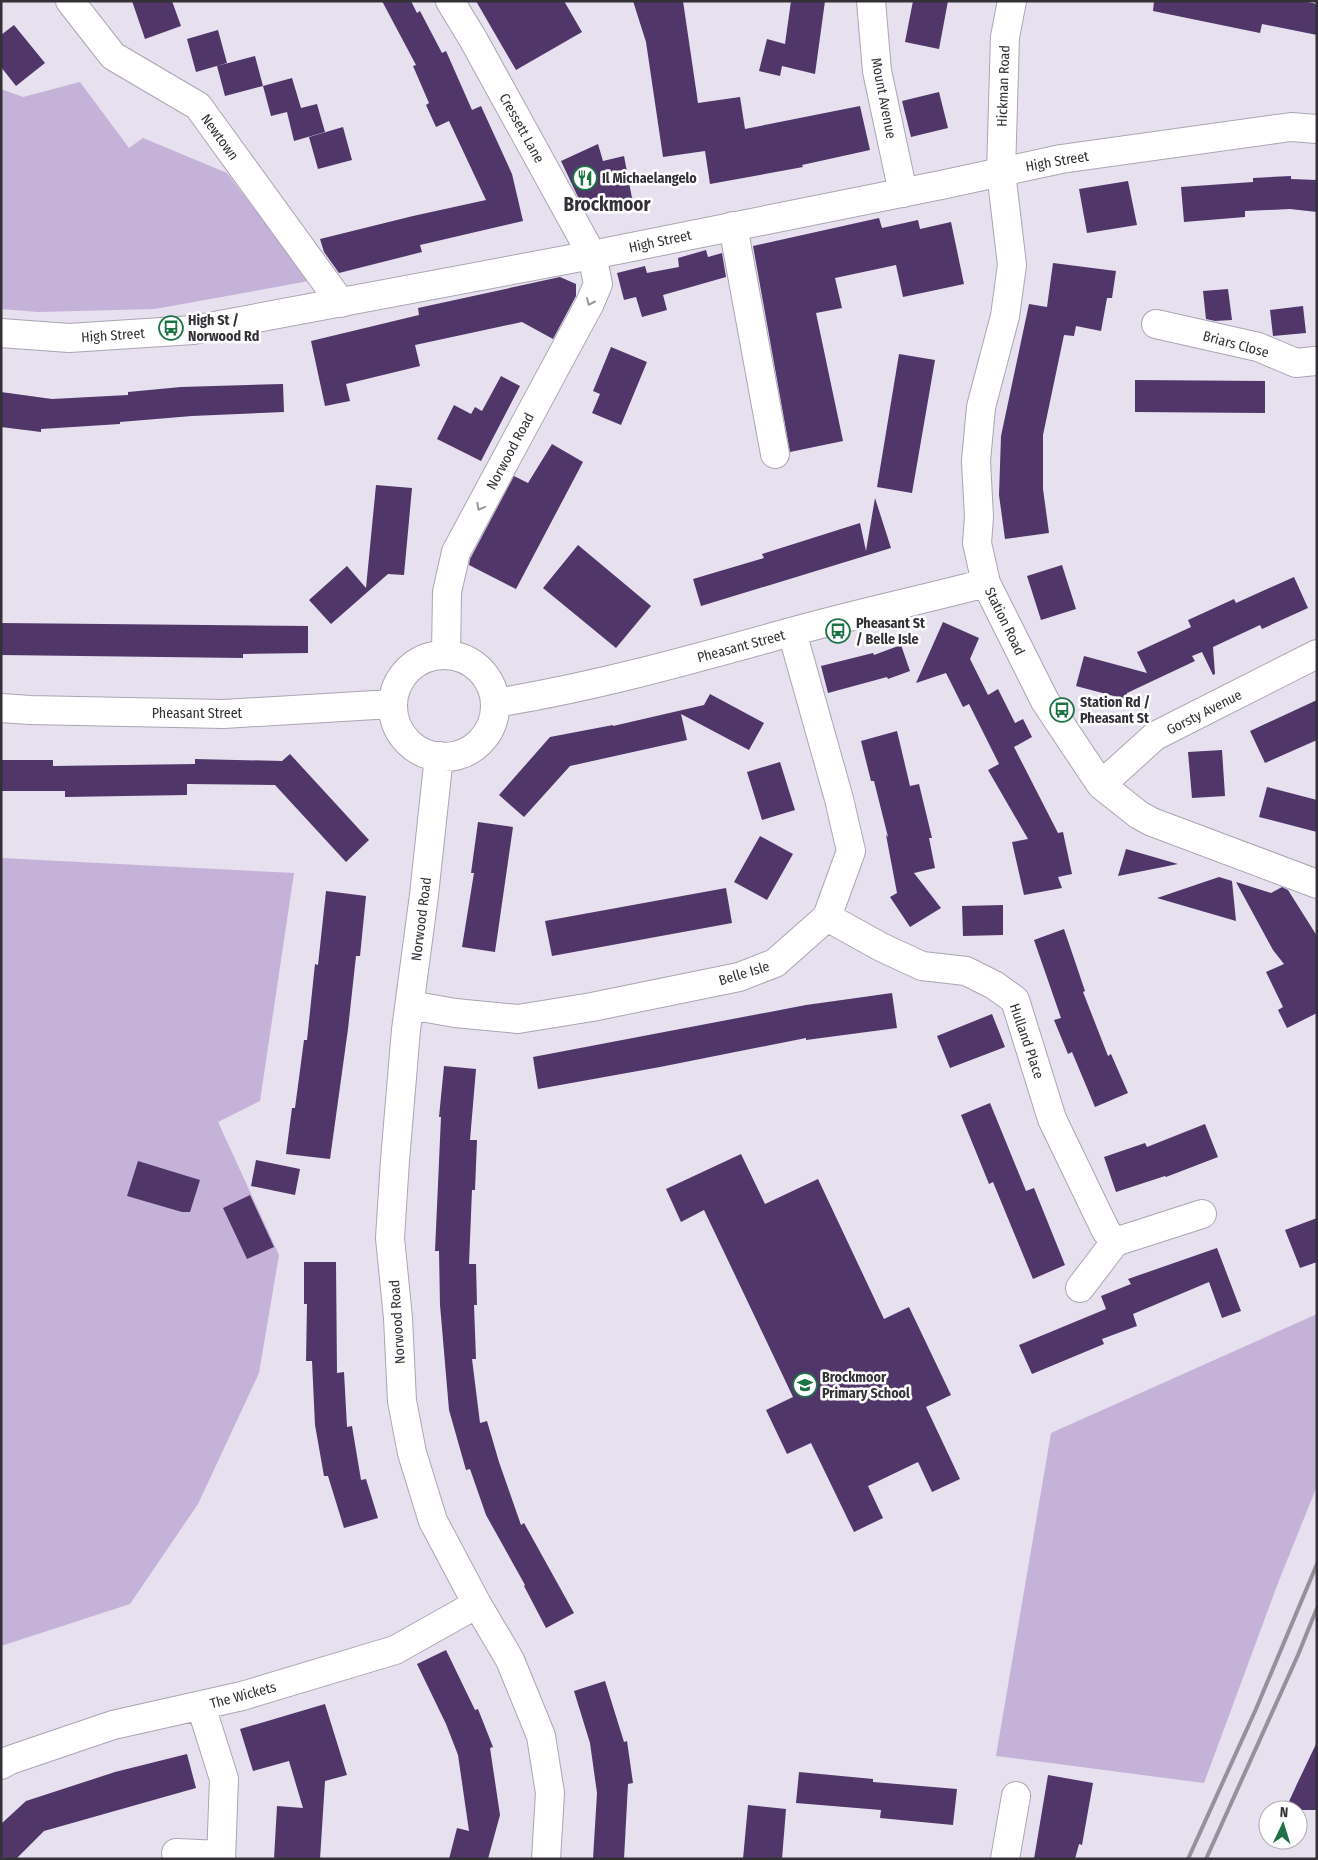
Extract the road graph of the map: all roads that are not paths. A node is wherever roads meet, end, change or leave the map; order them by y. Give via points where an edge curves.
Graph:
1 (70, 1) edge
2 (450, 1) edge
3 (871, 1) edge
4 (1012, 1) edge
5 (1317, 129) edge
6 (1001, 172) junction
7 (903, 193) junction
8 (733, 226) junction
9 (592, 255) junction
10 (341, 303) junction
11 (1156, 324) dead end
12 (1, 334) edge
13 (1314, 362) dead end
14 (775, 454) dead end
15 (986, 584) junction
16 (792, 632) junction
17 (446, 654) junction
18 (1317, 654) edge
19 (495, 703) junction
20 (392, 704) junction
21 (1, 708) edge
22 (439, 756) junction
23 (1102, 785) junction
24 (1317, 884) edge
25 (827, 917) junction
26 (410, 1004) junction
27 (1202, 1214) dead end
28 (1116, 1242) junction
29 (1080, 1288) dead end
30 (477, 1604) junction
31 (201, 1706) junction
32 (1, 1765) edge
33 (1016, 1796) dead end
34 (176, 1853) dead end
35 (221, 1857) edge
36 (546, 1859) edge
37 (1005, 1859) edge

1 - 10 street, Newtown via 113,56 198,106
2 - 9 street, Cressett Lane
3 - 7 street, Mount Avenue via 877,72
4 - 6 street, Hickman Road via 1005,37
5 - 6 street, High Street via 1282,128 1061,159
6 - 7 street, High Street
6 - 15 street, Station Road via 1012,265 1005,316 981,406 976,460 977,542
7 - 8 street, High Street
8 - 9 street, High Street
8 - 14 street
9 - 10 street, High Street
9 -> 17 street, Norwood Road via 598,284 590,303 456,552 448,592
10 - 12 street, High Street via 193,330 68,338
11 - 13 street, Briars Close via 1258,346 1296,363
15 - 16 street, Pheasant Street
15 - 23 street, Station Road via 1045,701
16 - 19 street, Pheasant Street via 548,694
16 - 25 street, Belle Isle via 851,851
17 - 19 street via 468,660 480,669 490,684
17 - 20 street via 423,658 410,667 398,682
18 - 23 street, Gorsty Avenue via 1155,736
19 - 22 street via 490,726 479,742 456,755
20 - 21 street, Pheasant Street via 224,714
20 - 22 street via 401,734 418,750
22 - 26 street, Norwood Road
23 - 24 street, Station Road via 1152,822
25 - 26 street, Belle Isle via 775,964 739,977 518,1019 455,1013
25 - 28 street, Hulland Place via 922,966 966,971 1015,1000 1052,1119 1106,1231
26 - 30 street, Norwood Road via 390,1238 402,1401 412,1453 433,1522
27 - 28 street
28 - 29 street
30 - 31 street, The Wickets via 395,1650
30 - 36 street, Norwood Road via 510,1660 540,1736 550,1793
31 - 32 street, The Wickets via 113,1725
31 - 35 street via 224,1779
33 - 37 street
34 - 35 street

